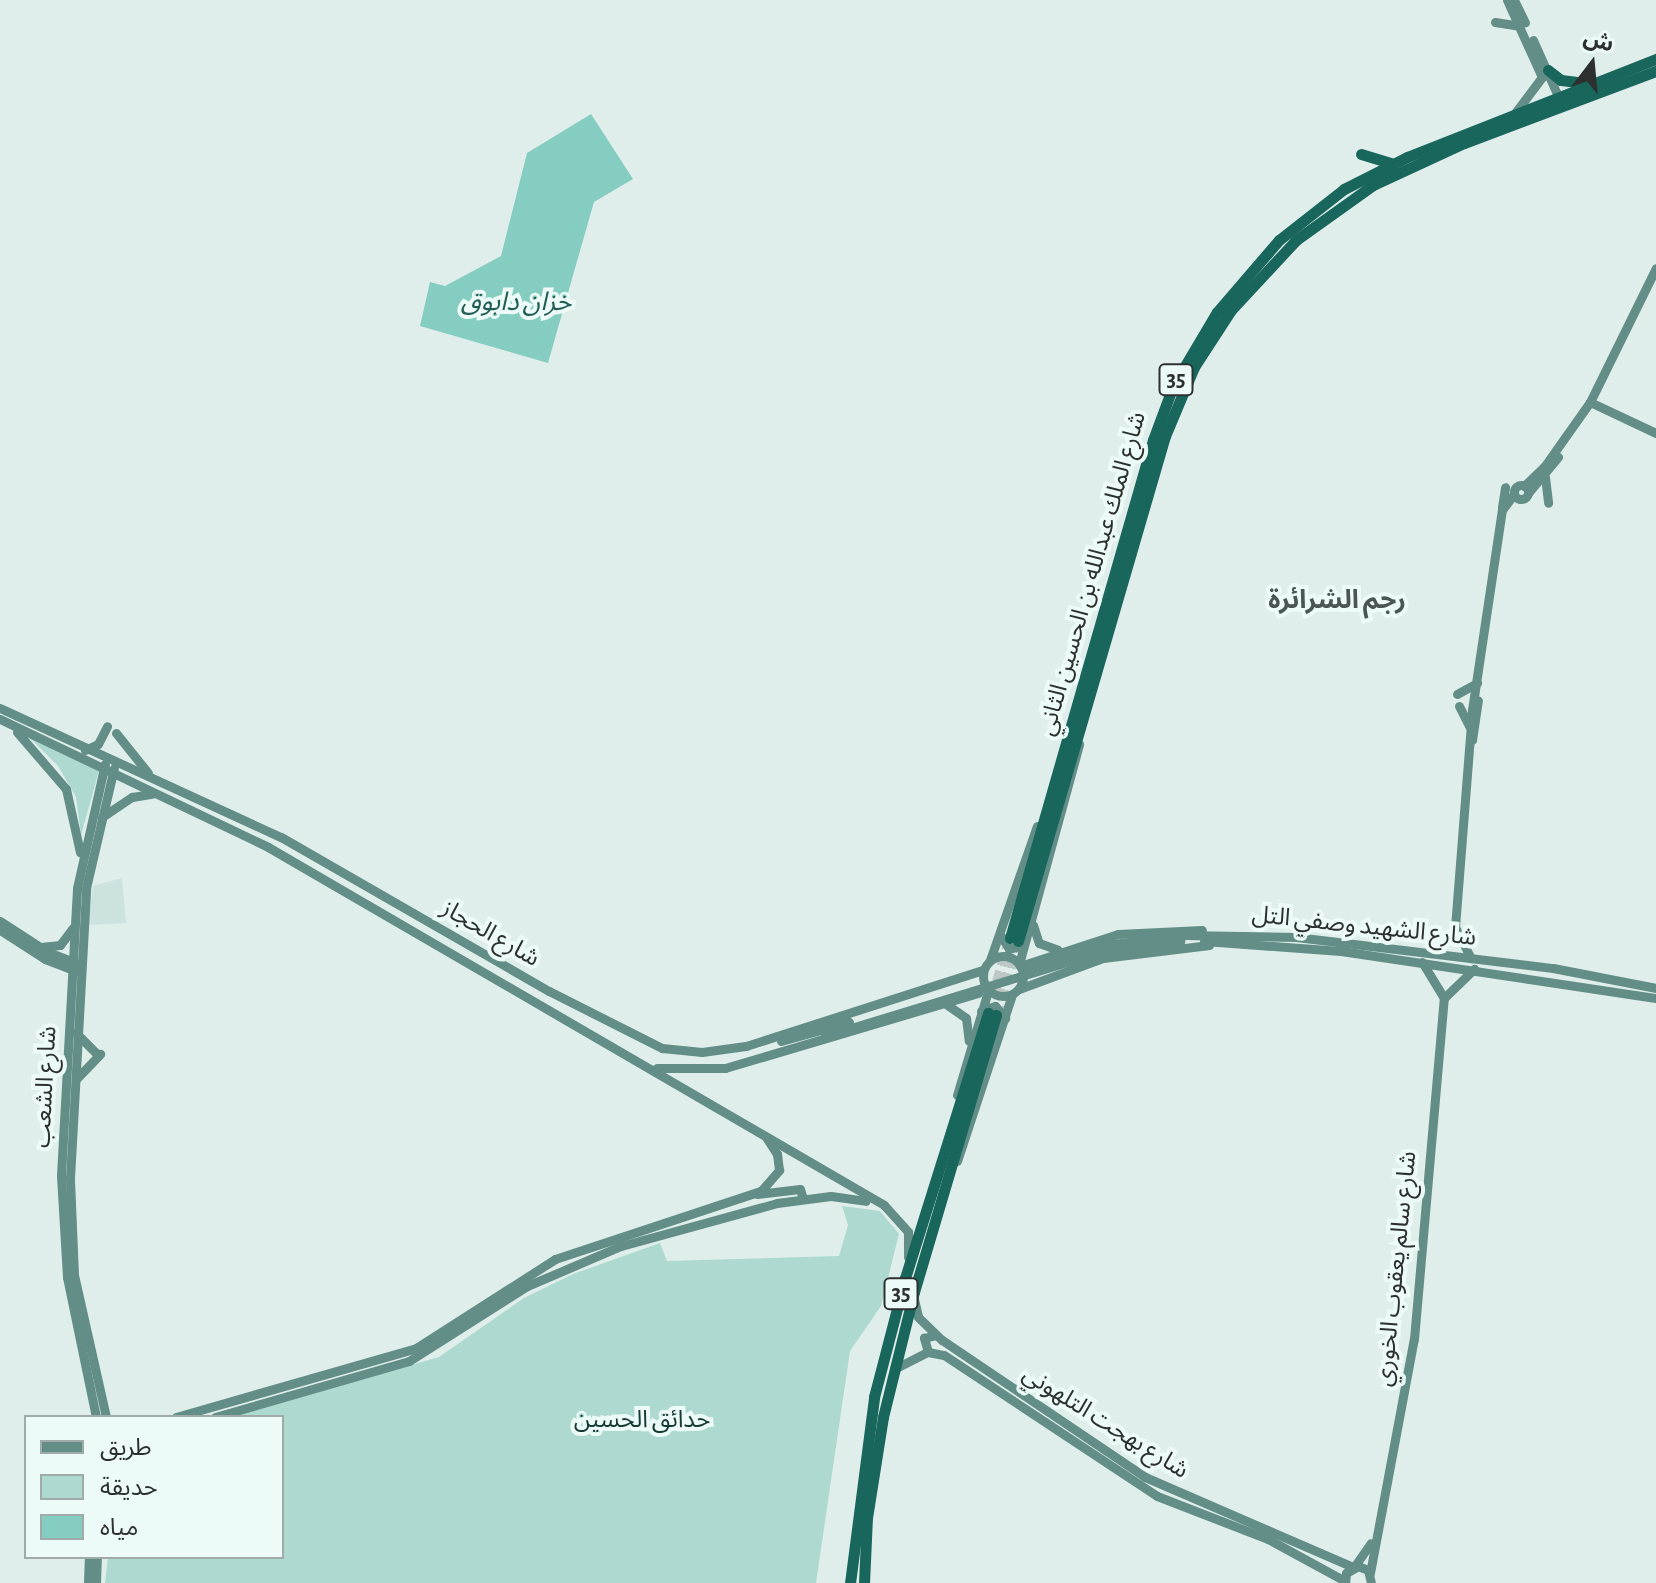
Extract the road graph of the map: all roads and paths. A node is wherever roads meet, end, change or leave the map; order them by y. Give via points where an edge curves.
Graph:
1 (1507, 0) edge
2 (1514, 0) edge
3 (1495, 22) dead end
4 (1519, 26) junction
5 (1656, 59) edge
6 (1548, 70) junction
7 (1656, 71) edge
8 (1591, 84) junction
9 (1560, 101) junction
10 (1515, 113) junction
11 (1361, 154) dead end
12 (1392, 163) junction
13 (1656, 268) edge
14 (1592, 403) junction
15 (1656, 433) edge
16 (1545, 477) junction
17 (1505, 487) dead end
18 (1522, 493) junction
19 (1548, 503) dead end
20 (1502, 514) junction
21 (1477, 686) junction
22 (1457, 694) dead end
23 (1459, 706) dead end
24 (0, 708) edge
25 (0, 719) edge
26 (12, 726) junction
27 (1469, 726) junction
28 (1080, 728) junction
29 (1471, 743) junction
30 (85, 750) junction
31 (110, 766) junction
32 (161, 781) junction
33 (157, 795) junction
34 (102, 817) junction
35 (82, 856) junction
36 (1033, 915) junction
37 (0, 921) edge
38 (74, 925) junction
39 (1455, 927) junction
40 (0, 930) edge
41 (1246, 939) junction
42 (1013, 940) junction
43 (38, 947) junction
44 (1054, 952) junction
45 (1436, 953) junction
46 (1471, 958) junction
47 (45, 959) junction
48 (990, 960) junction
49 (1422, 962) junction
50 (1019, 965) junction
51 (76, 967) junction
52 (1474, 969) junction
53 (983, 970) junction
54 (1058, 971) junction
55 (955, 980) junction
56 (1656, 988) edge
57 (988, 990) junction
58 (1641, 990) junction
59 (1015, 992) junction
60 (968, 997) junction
61 (1444, 998) junction
62 (1656, 998) edge
63 (71, 1004) junction
64 (946, 1004) junction
65 (993, 1014) junction
66 (824, 1032) junction
67 (76, 1033) junction
68 (746, 1046) junction
69 (969, 1049) junction
70 (771, 1053) junction
71 (646, 1065) junction
72 (74, 1082) junction
73 (764, 1134) junction
74 (946, 1169) junction
75 (754, 1194) junction
76 (803, 1199) junction
77 (878, 1205) junction
78 (699, 1209) junction
79 (703, 1220) junction
80 (905, 1278) junction
81 (914, 1292) junction
82 (936, 1335) junction
83 (928, 1352) junction
84 (894, 1369) junction
85 (106, 1413) edge
86 (96, 1415) edge
87 (183, 1415) edge
88 (222, 1415) edge
89 (1373, 1540) junction
90 (89, 1559) edge
91 (97, 1559) edge
92 (1354, 1567) junction
93 (1374, 1579) edge
94 (1345, 1582) edge
95 (88, 1583) edge
96 (96, 1583) edge
97 (850, 1583) edge
98 (864, 1583) edge

1 - 4 street
2 - 6 street
3 - 4 street
4 - 10 street via 1542,77
5 - 8 highway, شارع الملك عبدالله بن الحسين الثاني / 35
6 - 8 highway via 1561,80
6 - 9 street
7 - 9 highway, شارع الملك عبدالله بن الحسين الثاني / 35
8 - 9 highway, شارع الملك عبدالله بن الحسين الثاني / 35
9 - 10 highway, شارع الملك عبدالله بن الحسين الثاني / 35
9 - 28 highway, شارع الملك عبدالله بن الحسين الثاني / 35 via 1373,185 1296,240 1242,296 1194,367 1173,413
10 - 12 highway, شارع الملك عبدالله بن الحسين الثاني / 35
11 - 12 highway
12 - 42 highway, شارع الملك عبدالله بن الحسين الثاني / 35 via 1338,193 1279,240 1224,302 1186,361 1139,484
13 - 14 street
14 - 15 street
14 - 16 street
14 - 18 street
16 - 18 street
16 - 19 street
17 - 20 street
18 - 20 street
20 - 21 street
21 - 22 street
21 - 27 street
21 - 29 street
23 - 27 street
24 - 30 street, شارع الحجاز
25 - 26 street, شارع الحجاز
26 - 31 street, شارع الحجاز
26 - 35 street via 66,789
27 - 29 street
28 - 36 street via 1075,772
28 - 42 highway, شارع الملك عبدالله بن الحسين الثاني / 35
29 - 39 street
30 - 31 street, شارع الحجاز
30 - 32 street via 112,730 142,768
31 - 32 street, شارع الحجاز
31 - 33 street, شارع الحجاز
31 - 34 street, شارع الشعب
31 - 35 street, شارع الشعب
32 - 68 street, شارع الحجاز via 281,837 639,1039 693,1052
33 - 34 street via 132,797
33 - 71 street, شارع الحجاز via 268,847
34 - 51 street, شارع الشعب via 88,871
35 - 38 street, شارع الشعب
36 - 42 street
36 - 44 street via 1037,940
37 - 43 street
38 - 43 street via 60,945
38 - 51 street, شارع الشعب
39 - 45 street
39 - 46 street
40 - 47 street
41 - 44 street via 1165,929 1118,934
41 - 45 street, شارع الشهيد وصفي التل
41 - 49 street, شارع الشهيد وصفي التل
41 - 54 street via 1154,949
41 - 66 street, شارع الشهيد وصفي التل, bridge via 1182,938 1106,950
42 - 48 street
42 - 50 street
43 - 51 street
44 - 50 street
44 - 54 street via 1042,967
45 - 46 street, شارع الشهيد وصفي التل
46 - 58 street, شارع الشهيد وصفي التل
47 - 51 street
47 - 63 street via 63,979
48 - 50 street via 1004,956
48 - 53 street
49 - 52 street, شارع الشهيد وصفي التل
49 - 61 street
50 - 59 street
51 - 63 street, شارع الشعب
51 - 67 street, شارع الشعب
52 - 58 street, شارع الشهيد وصفي التل
52 - 61 street
53 - 55 street, شارع الحجاز
53 - 57 street
54 - 59 street
55 - 60 street via 969,984
55 - 68 street, شارع الحجاز
56 - 58 street, شارع الشهيد وصفي التل
56 - 62 street
57 - 59 street
57 - 60 street, شارع الحجاز
57 - 65 street
58 - 62 street, شارع الشهيد وصفي التل
59 - 65 street
60 - 64 street, شارع الحجاز
61 - 89 street, شارع سالم يعقوب الخوري via 1412,1353
63 - 86 street, شارع الشعب via 61,1224
64 - 69 street via 966,1018
64 - 70 street, شارع الحجاز
65 - 69 street
65 - 74 highway, 35
66 - 68 street, شارع الشهيد وصفي التل
66 - 70 street, شارع الشهيد وصفي التل
67 - 72 street, شارع الشعب
67 - 72 street via 98,1054 82,1066
69 - 74 street
70 - 71 street, شارع الحجاز via 713,1070
71 - 73 street, شارع الحجاز
72 - 85 street, شارع الشعب via 73,1266
73 - 75 street via 777,1154 779,1170 772,1184
73 - 77 street, شارع الحجاز
74 - 80 highway, 35
74 - 81 highway, 35
75 - 76 street via 800,1189
75 - 78 street
76 - 77 street via 841,1197
76 - 79 street
77 - 80 street, شارع الحجاز via 892,1211 908,1232
78 - 79 street
78 - 87 street via 540,1267 416,1348
79 - 88 street via 549,1275 409,1361
80 - 97 highway, 35 via 871,1412
81 - 82 street, شارع بهجت التلهوني via 918,1317
81 - 84 highway, 35
82 - 83 street via 924,1338
82 - 92 street, شارع بهجت التلهوني via 1160,1486
83 - 84 street
83 - 94 street, شارع بهجت التلهوني via 944,1355 1157,1496 1268,1539
84 - 98 highway, 35 via 871,1487
89 - 92 street, شارع سالم يعقوب الخوري
89 - 93 street, شارع سالم يعقوب الخوري
90 - 95 street
91 - 96 street
92 - 93 street, شارع بهجت التلهوني
92 - 94 street, شارع سالم يعقوب الخوري

